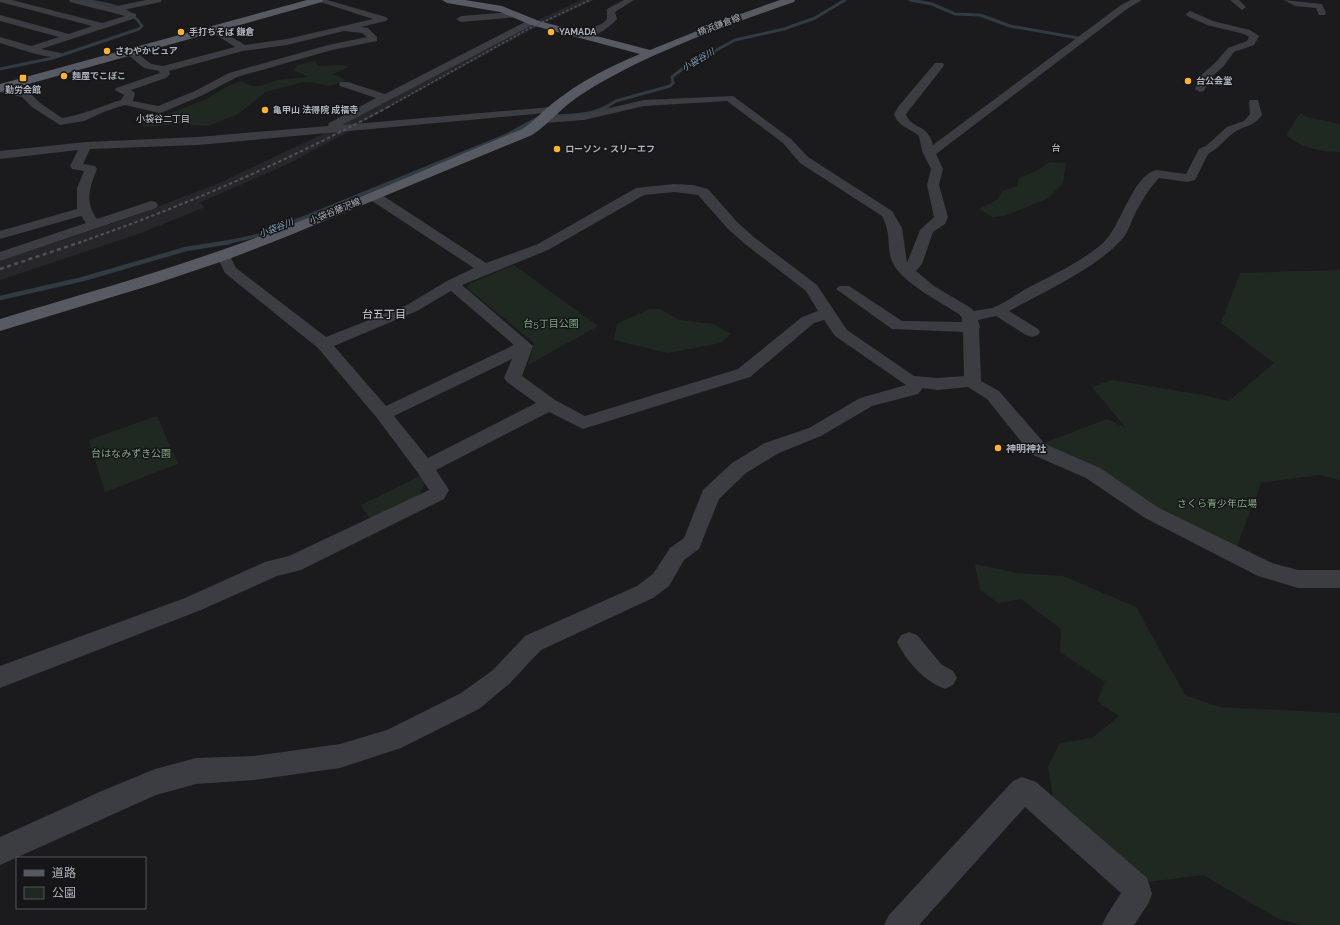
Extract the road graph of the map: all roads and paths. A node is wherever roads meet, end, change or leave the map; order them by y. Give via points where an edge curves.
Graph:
1 (2, 0) edge
2 (28, 0) edge
3 (73, 0) edge
4 (158, 0) edge
5 (318, 0) edge
6 (448, 0) edge
7 (495, 0) edge
8 (630, 0) edge
9 (1138, 0) edge
10 (1234, 0) edge
11 (1288, 0) edge
12 (783, 1) edge
13 (16, 4) junction
14 (1242, 7) dead end
15 (0, 8) edge
16 (111, 9) junction
17 (502, 9) junction
18 (1322, 13) dead end
19 (514, 14) junction
20 (1190, 14) dead end
21 (0, 18) edge
22 (461, 20) dead end
23 (531, 22) junction
24 (102, 26) junction
25 (341, 28) junction
26 (213, 29) junction
27 (584, 36) junction
28 (70, 37) junction
29 (0, 40) edge
30 (18, 45) junction
31 (243, 48) junction
32 (31, 49) junction
33 (0, 51) edge
34 (130, 52) junction
35 (649, 53) junction
36 (58, 55) dead end
37 (939, 65) dead end
38 (163, 69) junction
39 (344, 84) dead end
40 (0, 89) edge
41 (1200, 89) dead end
42 (387, 98) junction
43 (124, 102) junction
44 (1254, 102) dead end
45 (548, 115) junction
46 (60, 122) junction
47 (322, 130) junction
48 (86, 146) junction
49 (48, 150) junction
50 (930, 153) junction
51 (0, 155) edge
52 (374, 196) junction
53 (151, 205) dead end
54 (84, 211) junction
55 (95, 225) junction
56 (0, 235) edge
57 (223, 255) junction
58 (0, 257) edge
59 (485, 269) junction
60 (907, 271) junction
61 (452, 284) junction
62 (823, 307) junction
63 (998, 311) junction
64 (971, 322) junction
65 (0, 325) edge
66 (1032, 332) dead end
67 (324, 344) junction
68 (525, 346) junction
69 (918, 382) junction
70 (973, 383) junction
71 (549, 404) junction
72 (383, 414) junction
73 (425, 468) junction
74 (1340, 579) edge
75 (909, 642) dead end
76 (0, 677) edge
77 (945, 678) dead end
78 (0, 851) edge
79 (899, 925) edge
80 (1117, 925) edge

1 - 13 street
2 - 13 street
3 - 16 street
4 - 16 street
5 - 25 street via 383,19
5 - 26 main road
6 - 17 main road
7 - 17 street
8 - 27 street via 610,11 612,19 606,25
9 - 50 street via 1124,7
10 - 14 street
11 - 18 street via 1318,6
12 - 35 main road, 横浜鎌倉線
13 - 15 street
13 - 24 street
16 - 24 street via 131,15
17 - 19 main road
19 - 22 street
19 - 23 main road
20 - 41 street via 1210,23 1254,36 1251,43 1231,50 1204,78
21 - 28 street
23 - 27 main road
23 - 42 street
24 - 28 street
25 - 31 street via 287,42
25 - 43 street via 365,30 374,39 331,47 233,75 159,110
26 - 31 street
26 - 34 main road
27 - 35 main road
28 - 32 street
29 - 30 street
30 - 32 street
30 - 33 street
31 - 38 street
32 - 36 street
34 - 38 street via 148,66
34 - 40 main road
35 - 45 main road, 小袋谷藤沢線 via 598,79
37 - 50 street via 900,114 905,124 922,133 926,139 926,149
38 - 43 street via 165,74 162,76 120,90 130,93 129,99
39 - 42 street
40 - 46 street via 26,95
42 - 47 street
43 - 46 street via 80,119
44 - 63 street via 1256,115 1252,120 1231,129 1203,152 1191,177 1156,174 1145,185 1118,235 1108,246 1074,269
45 - 47 street
45 - 52 main road, 小袋谷藤沢線 via 527,132
45 - 60 street via 584,117 644,103 729,98 787,141 804,160 887,214 895,228 899,261
46 - 49 street
47 - 48 street via 198,141
48 - 49 street
48 - 54 street via 76,166 91,169 83,188
49 - 51 street
50 - 60 street via 937,169 933,185 941,217 940,221 927,230 915,264
52 - 57 main road, 小袋谷藤沢線
52 - 59 street
53 - 55 street
54 - 55 street
54 - 56 street
55 - 58 street
57 - 65 main road, 小袋谷藤沢線
57 - 67 street via 230,270
59 - 61 street
59 - 62 street via 543,247 641,191 693,189 703,192 750,241 812,288
60 - 64 street via 965,311
61 - 67 street via 412,308
61 - 68 street
62 - 64 street via 848,286 898,326
62 - 69 street via 841,333 910,381
62 - 71 street via 744,373 584,423
63 - 64 street
63 - 66 street
64 - 70 street
67 - 72 street
68 - 71 street via 514,378
68 - 72 street
69 - 70 street
69 - 78 street via 912,390 866,402 815,432 772,448 740,468 710,496 694,539 677,554 662,580 645,592 533,643 501,677 470,701 392,740 363,750 328,758 254,768 196,771 155,782
70 - 74 street via 993,395 1033,444 1046,453 1094,473 1152,513 1266,574 1298,579
71 - 73 street
72 - 73 street
73 - 76 street via 439,490 438,494 293,564 273,568 193,604
75 - 77 street via 933,671
79 - 80 street via 1022,790 1027,791 1137,888 1138,894

